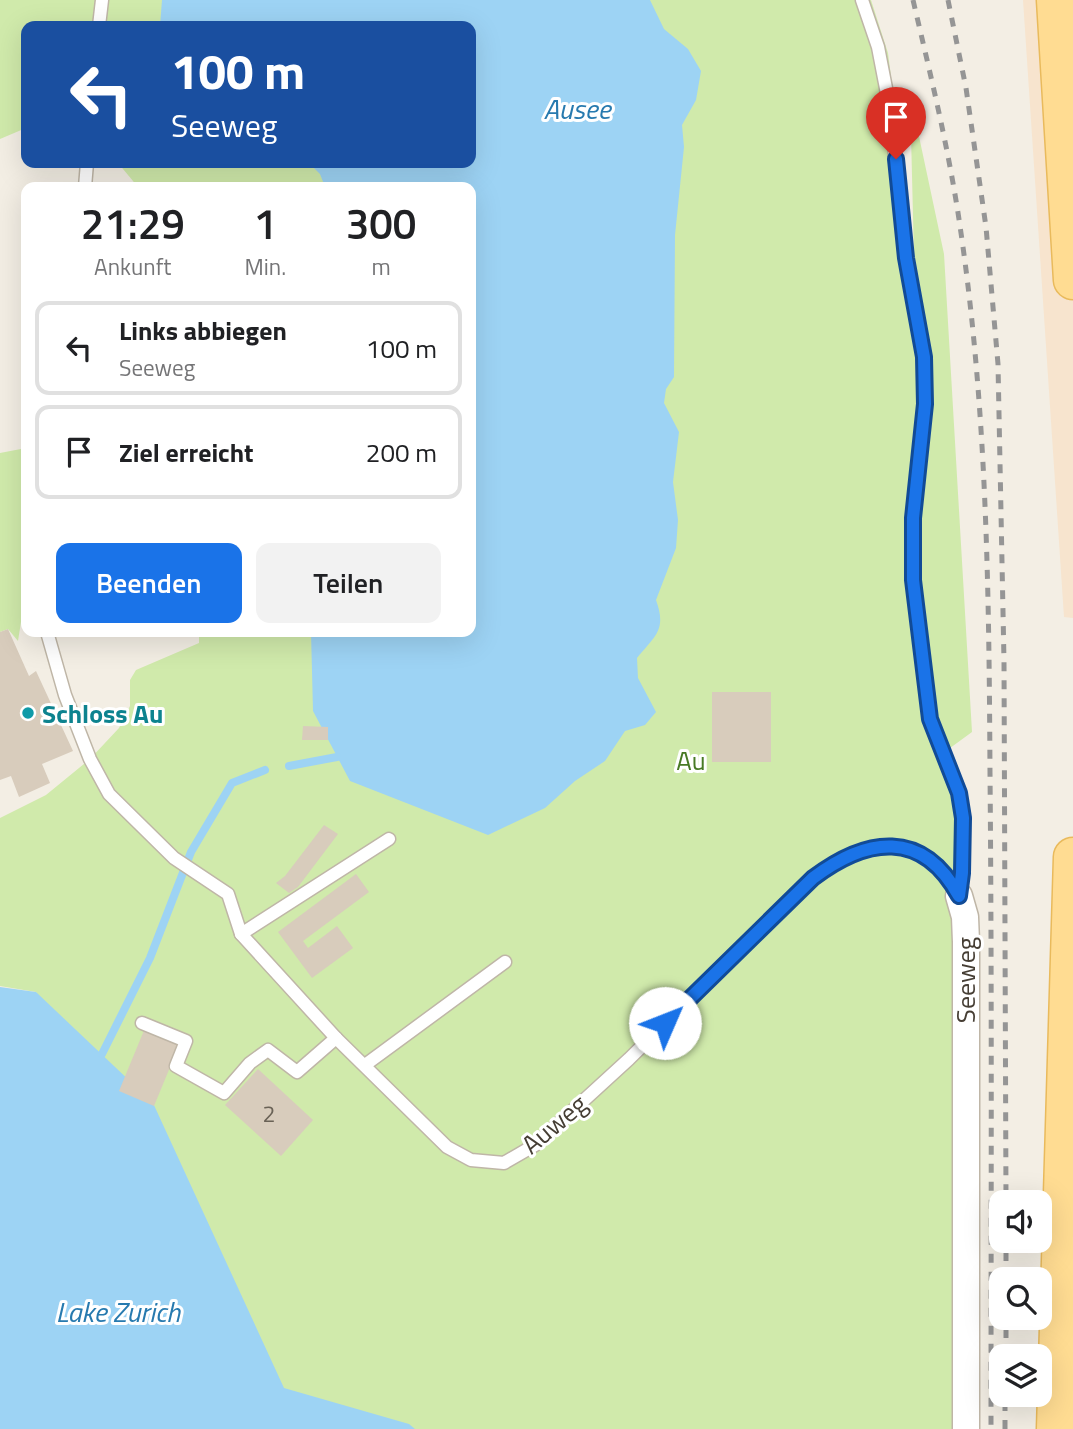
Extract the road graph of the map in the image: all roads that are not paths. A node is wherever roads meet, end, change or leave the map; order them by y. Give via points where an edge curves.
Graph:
1 (102, 0) edge
2 (862, 0) edge
3 (1056, 0) edge
4 (100, 21) edge
5 (1073, 280) edge
6 (48, 637) edge
7 (389, 839) dead end
8 (1073, 857) edge
9 (959, 896) junction
10 (241, 934) junction
11 (505, 962) dead end
12 (142, 1023) dead end
13 (336, 1038) junction
14 (365, 1065) junction
15 (1070, 1068) edge
16 (966, 1429) edge
17 (1056, 1429) edge

1 - 4 lane
2 - 9 lane, Seeweg via 878,47 890,109 906,258 924,357 913,580 930,719 959,793 963,818
3 - 5 main road
6 - 10 lane, Auweg via 65,695 109,794 174,858 228,894
7 - 10 lane
8 - 15 main road
9 - 14 lane, Auweg via 934,863 899,847 868,848 835,861 535,1145 504,1163 471,1160 447,1147
9 - 16 street, Seeweg via 966,942
10 - 13 lane, Auweg
11 - 14 lane
12 - 13 lane via 186,1041 176,1066 223,1093 268,1050 297,1072
13 - 14 lane, Auweg
15 - 17 main road

